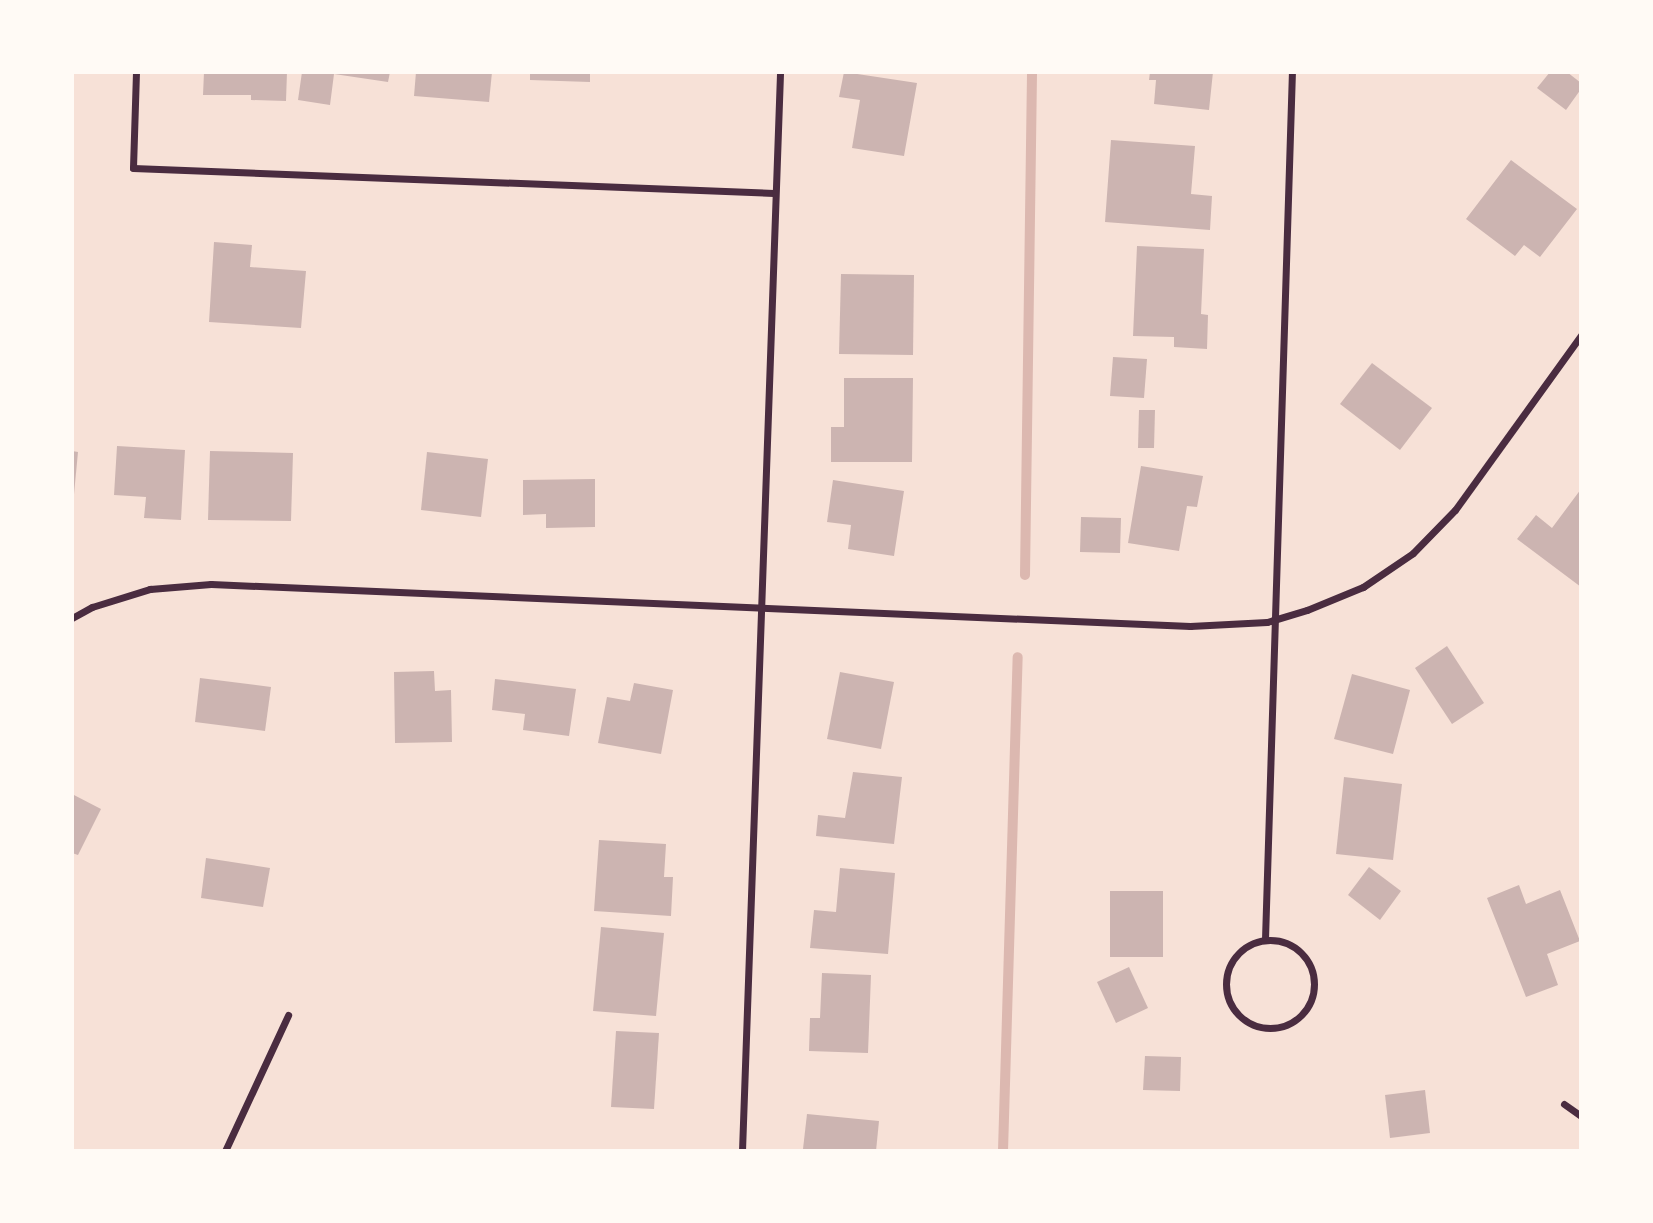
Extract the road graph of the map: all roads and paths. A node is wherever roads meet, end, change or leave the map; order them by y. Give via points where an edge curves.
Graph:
1 (136, 72) edge
2 (779, 72) edge
3 (1292, 72) edge
4 (774, 193) junction
5 (1581, 335) edge
6 (760, 606) junction
7 (72, 618) edge
8 (1275, 619) junction
9 (1265, 939) junction
10 (288, 1015) dead end
11 (1564, 1104) dead end
12 (1581, 1116) edge
13 (225, 1151) edge
14 (742, 1151) edge

1 - 4 street via 133,168
2 - 4 street
3 - 8 street
4 - 6 street
5 - 8 street via 1455,510 1413,554 1363,587
6 - 7 street via 211,584 150,589
6 - 8 street via 1190,626
6 - 14 street
8 - 9 street
9 - 9 street via 1235,956 1225,989 1230,1006 1241,1019 1274,1029 1304,1012 1314,979 1309,962 1298,949
10 - 13 street
11 - 12 street

